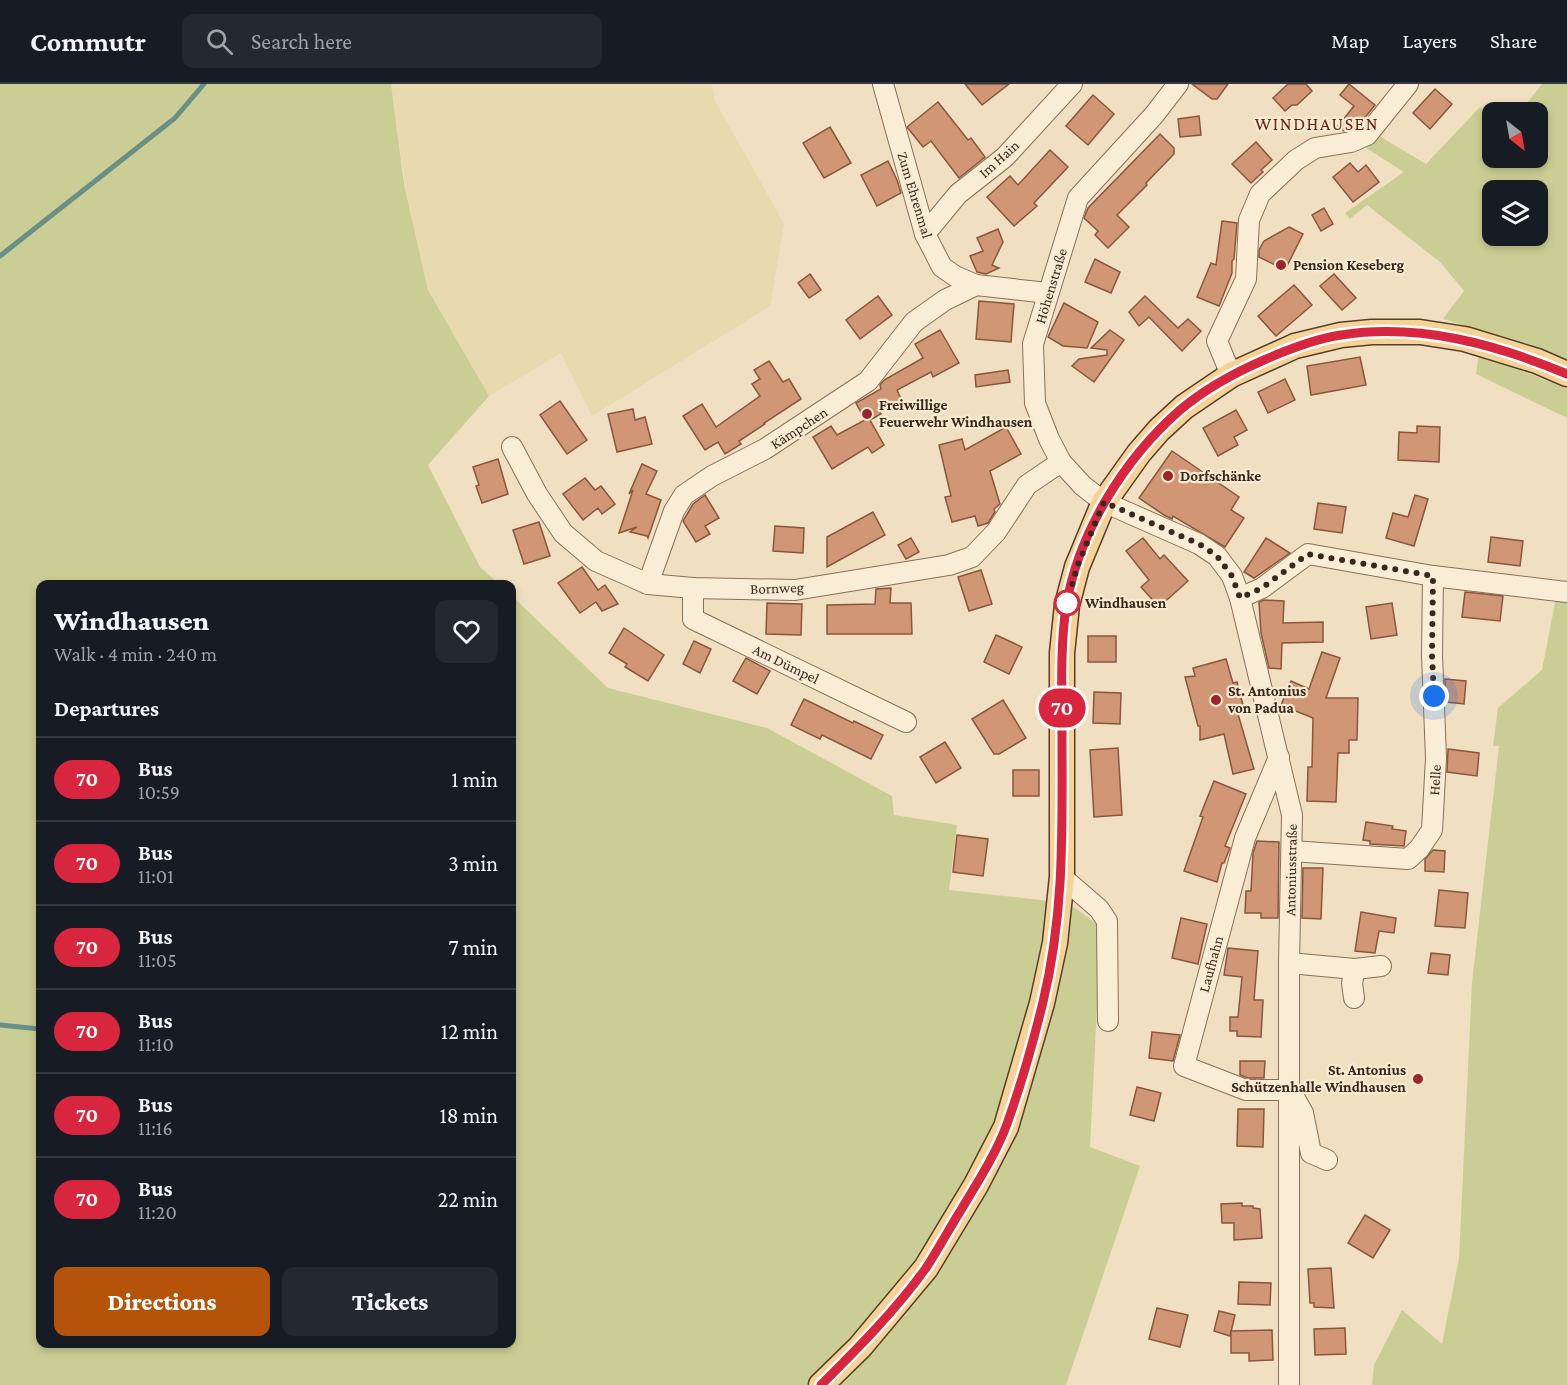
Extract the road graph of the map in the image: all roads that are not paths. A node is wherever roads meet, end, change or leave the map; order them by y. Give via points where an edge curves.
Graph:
1 (883, 84) edge
2 (1072, 84) edge
3 (1178, 84) edge
4 (1408, 84) edge
5 (926, 234) junction
6 (976, 285) junction
7 (1048, 293) junction
8 (1567, 374) edge
9 (1231, 375) junction
10 (512, 447) dead end
11 (1061, 462) junction
12 (1104, 502) junction
13 (1433, 576) junction
14 (648, 584) junction
15 (693, 588) junction
16 (1567, 592) edge
17 (1240, 598) junction
18 (906, 722) dead end
19 (1278, 758) junction
20 (1292, 851) junction
21 (1062, 877) junction
22 (1289, 963) junction
23 (1381, 966) dead end
24 (1355, 969) junction
25 (1354, 998) dead end
26 (1108, 1021) dead end
27 (1290, 1090) junction
28 (1327, 1160) dead end
29 (821, 1385) edge
30 (1289, 1385) edge

1 - 5 street, Zum Ehrenmal
2 - 5 street, Im Hain via 1005,157 958,194
3 - 7 street, Höhenstraße via 1078,198
4 - 9 street via 1367,135 1315,148 1260,194 1249,220 1246,279 1218,341
5 - 6 street, Zum Ehrenmal via 942,267
6 - 7 street, Zum Ehrenmal
6 - 14 street, Kämpchen via 945,300 914,322 868,381 765,449 684,495 674,511
7 - 11 street, Höhenstraße via 1033,344 1035,403
8 - 9 main road via 1466,339 1420,332 1372,332 1295,346
9 - 12 main road via 1184,407 1159,430
10 - 14 street, Bornweg via 563,533 596,561
11 - 12 street, Höhenstraße
11 - 15 street, Bornweg via 1027,485 996,532 972,557 949,565 795,590
12 - 17 street, Antoniusstraße via 1199,544 1217,556 1232,576
12 - 21 main road via 1077,567 1067,604 1062,652
13 - 16 street
13 - 17 street via 1308,554 1262,588
13 - 20 street, Helle via 1436,758 1432,830 1408,859
14 - 15 street, Bornweg
15 - 18 street, Am Dümpel via 693,619
17 - 19 street, Antoniusstraße
19 - 20 street, Antoniusstraße via 1292,815
19 - 27 street, Laufhahn via 1245,838 1184,1066 1246,1090
20 - 22 street, Antoniusstraße
21 - 26 street via 1107,921
21 - 29 main road via 1055,943 1042,1003 1006,1128 926,1268 860,1347
22 - 24 street
22 - 27 street, Antoniusstraße
23 - 24 street
24 - 25 street
27 - 28 street via 1303,1113 1311,1154
27 - 30 street, Antoniusstraße

